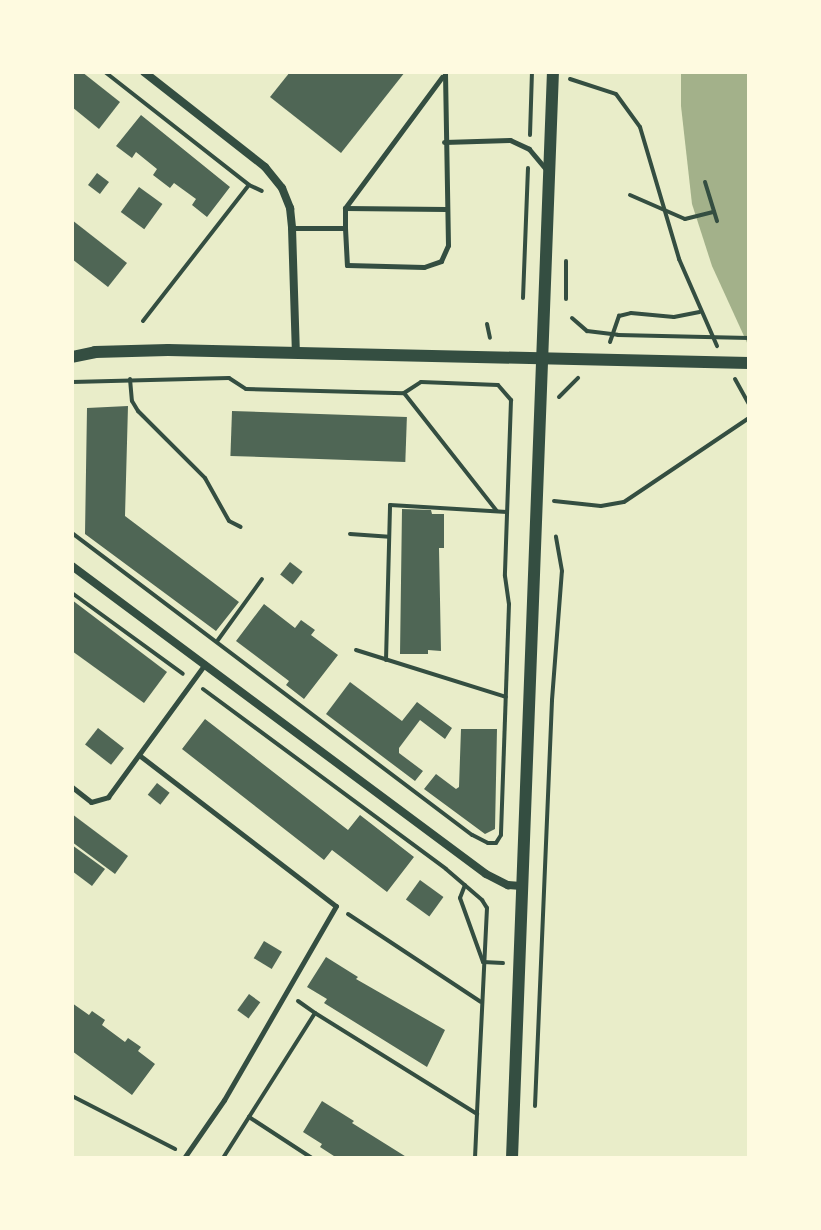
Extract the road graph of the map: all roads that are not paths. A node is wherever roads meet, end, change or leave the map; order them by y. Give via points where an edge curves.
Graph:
1 (144, 72) edge
2 (444, 74) edge
3 (553, 74) edge
4 (444, 142) junction
5 (549, 171) junction
6 (345, 208) junction
7 (446, 209) junction
8 (292, 228) junction
9 (345, 228) junction
10 (296, 352) junction
11 (72, 357) edge
12 (542, 358) junction
13 (749, 363) edge
14 (72, 566) edge
15 (205, 664) junction
16 (139, 755) junction
17 (72, 787) edge
18 (521, 886) junction
19 (185, 1156) edge
20 (512, 1158) edge

1 - 8 street via 273,175 286,194
2 - 4 lane
2 - 6 lane
3 - 5 street
4 - 5 lane via 510,140 529,149
4 - 7 lane
5 - 12 street
6 - 7 lane
6 - 9 lane
7 - 9 lane via 448,245 434,265 347,265
8 - 9 lane
8 - 10 street
10 - 11 street via 95,352
10 - 12 street
12 - 13 street
12 - 18 street
14 - 15 street
15 - 16 lane
15 - 18 street via 486,874
16 - 17 lane via 108,797 91,802
16 - 19 lane via 336,906 224,1100
18 - 20 street

